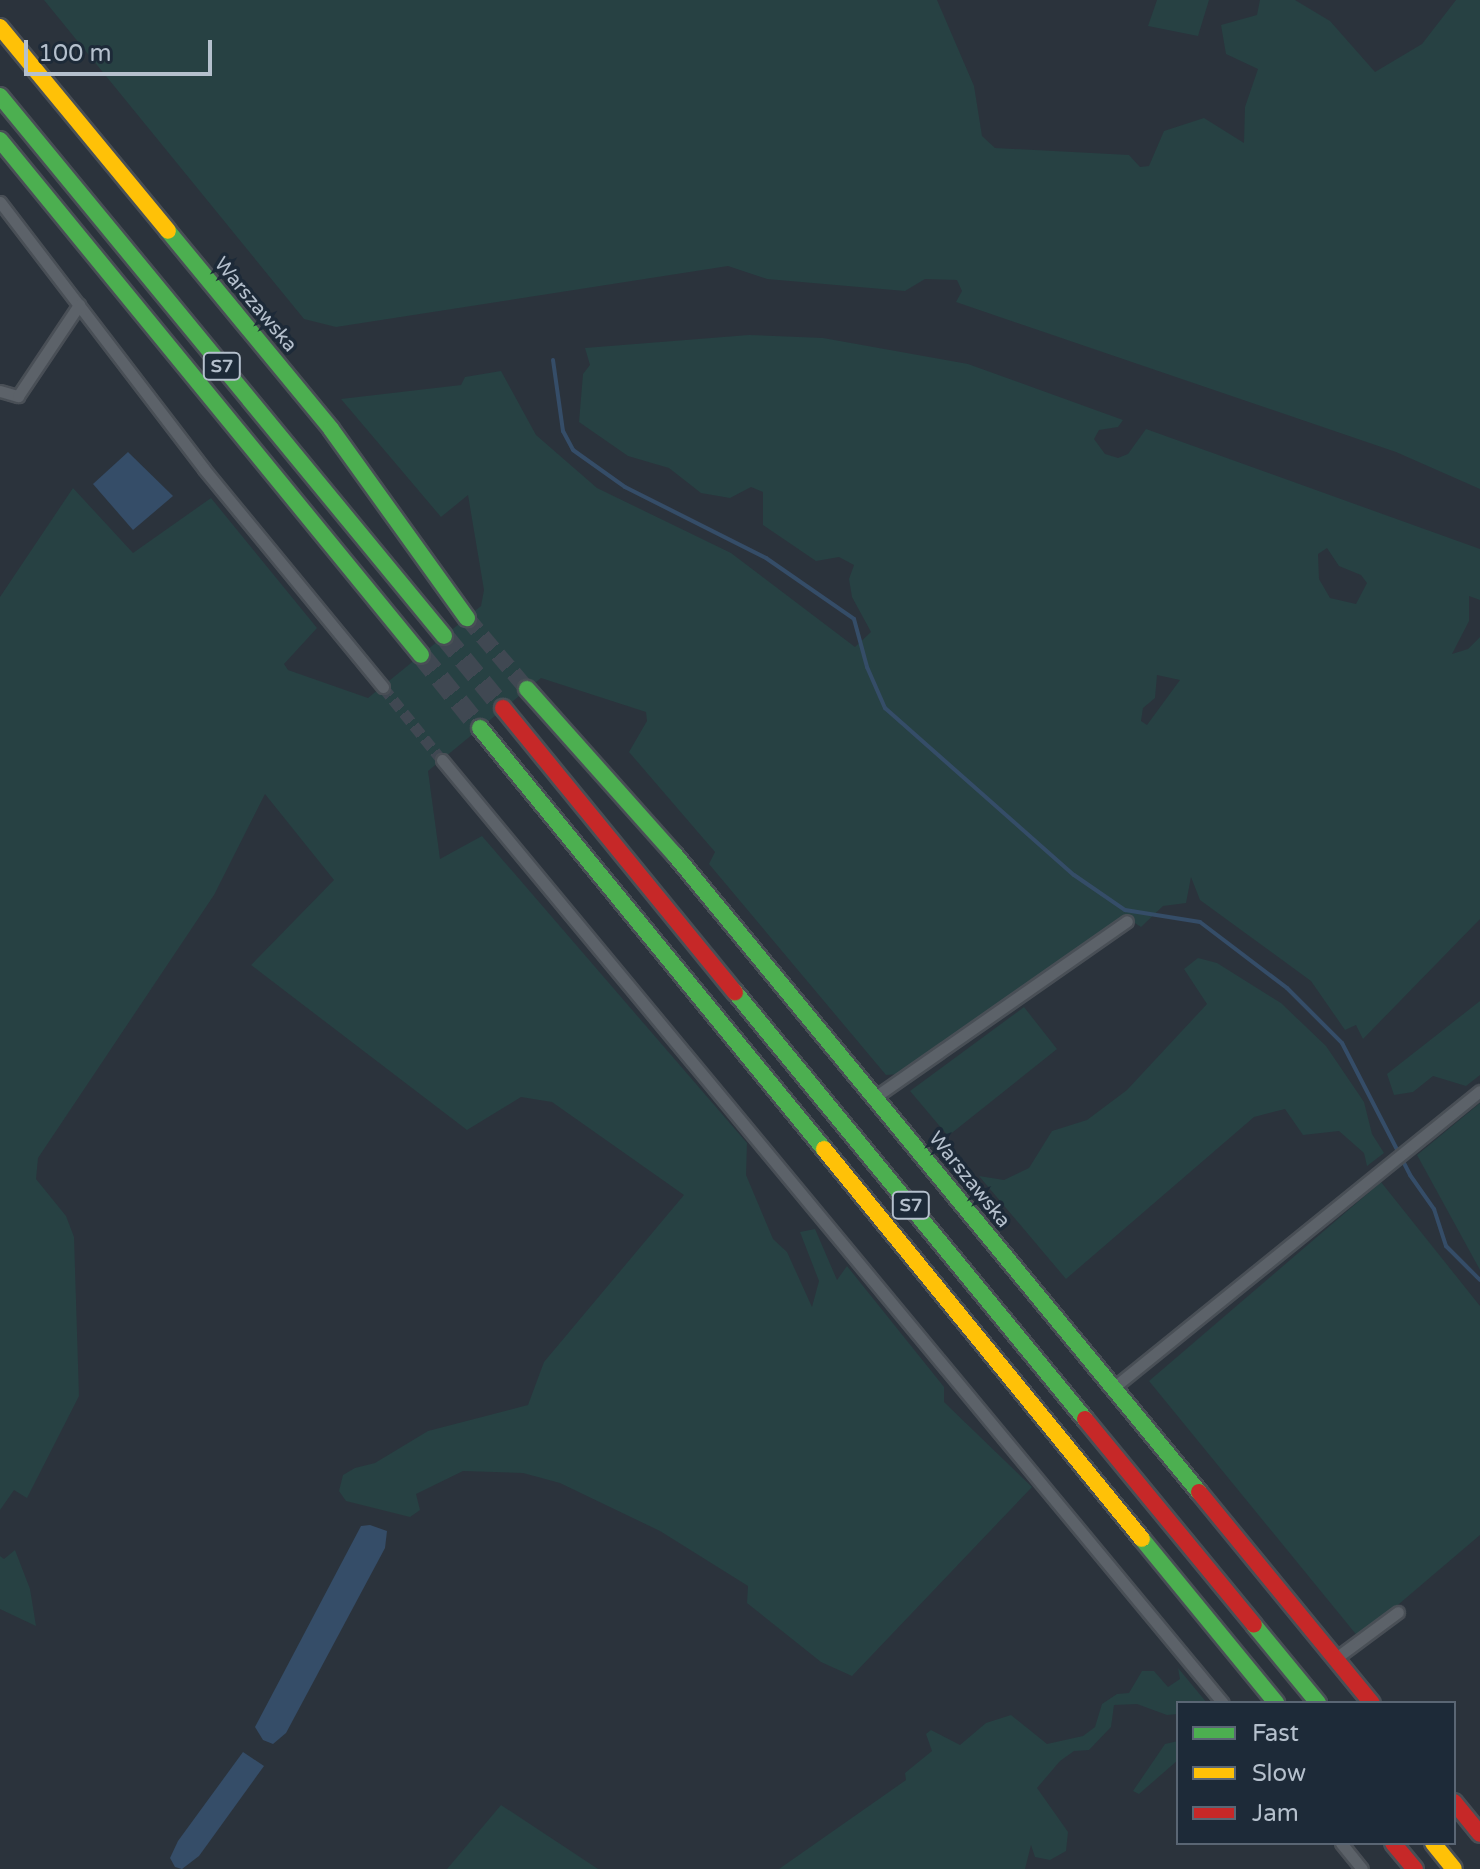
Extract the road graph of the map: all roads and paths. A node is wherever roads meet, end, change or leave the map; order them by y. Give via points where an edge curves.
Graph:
1 (0, 27) edge
2 (0, 96) edge
3 (0, 140) edge
4 (0, 202) edge
5 (79, 305) junction
6 (0, 391) edge
7 (467, 618) tunnel mouth
8 (444, 636) tunnel mouth
9 (421, 655) tunnel mouth
10 (383, 687) tunnel mouth
11 (527, 689) tunnel mouth
12 (503, 708) tunnel mouth
13 (480, 728) tunnel mouth
14 (442, 760) tunnel mouth
15 (1127, 921) dead end
16 (1480, 1091) edge
17 (875, 1097) junction
18 (1113, 1388) junction
19 (1398, 1612) dead end
20 (1336, 1658) junction
21 (1221, 1701) edge
22 (1274, 1701) edge
23 (1316, 1701) edge
24 (1370, 1701) edge
25 (1456, 1804) edge
26 (1480, 1834) edge
27 (1343, 1845) edge
28 (1395, 1845) edge
29 (1435, 1845) edge
30 (1362, 1869) edge
31 (1415, 1869) edge
32 (1454, 1869) edge

1 - 7 main road, Warszawska via 331,429
2 - 8 main road, S7
3 - 9 main road, S7
4 - 5 street
5 - 6 street via 18,396
5 - 10 street via 204,469
11 - 17 main road, Warszawska via 675,855
12 - 23 main road, S7
13 - 22 main road, S7
14 - 21 street
15 - 17 street
16 - 18 street
17 - 18 main road, Warszawska
18 - 20 main road, Warszawska
19 - 20 street
20 - 24 main road, Warszawska
25 - 26 main road
27 - 30 street
28 - 31 main road
29 - 32 main road

